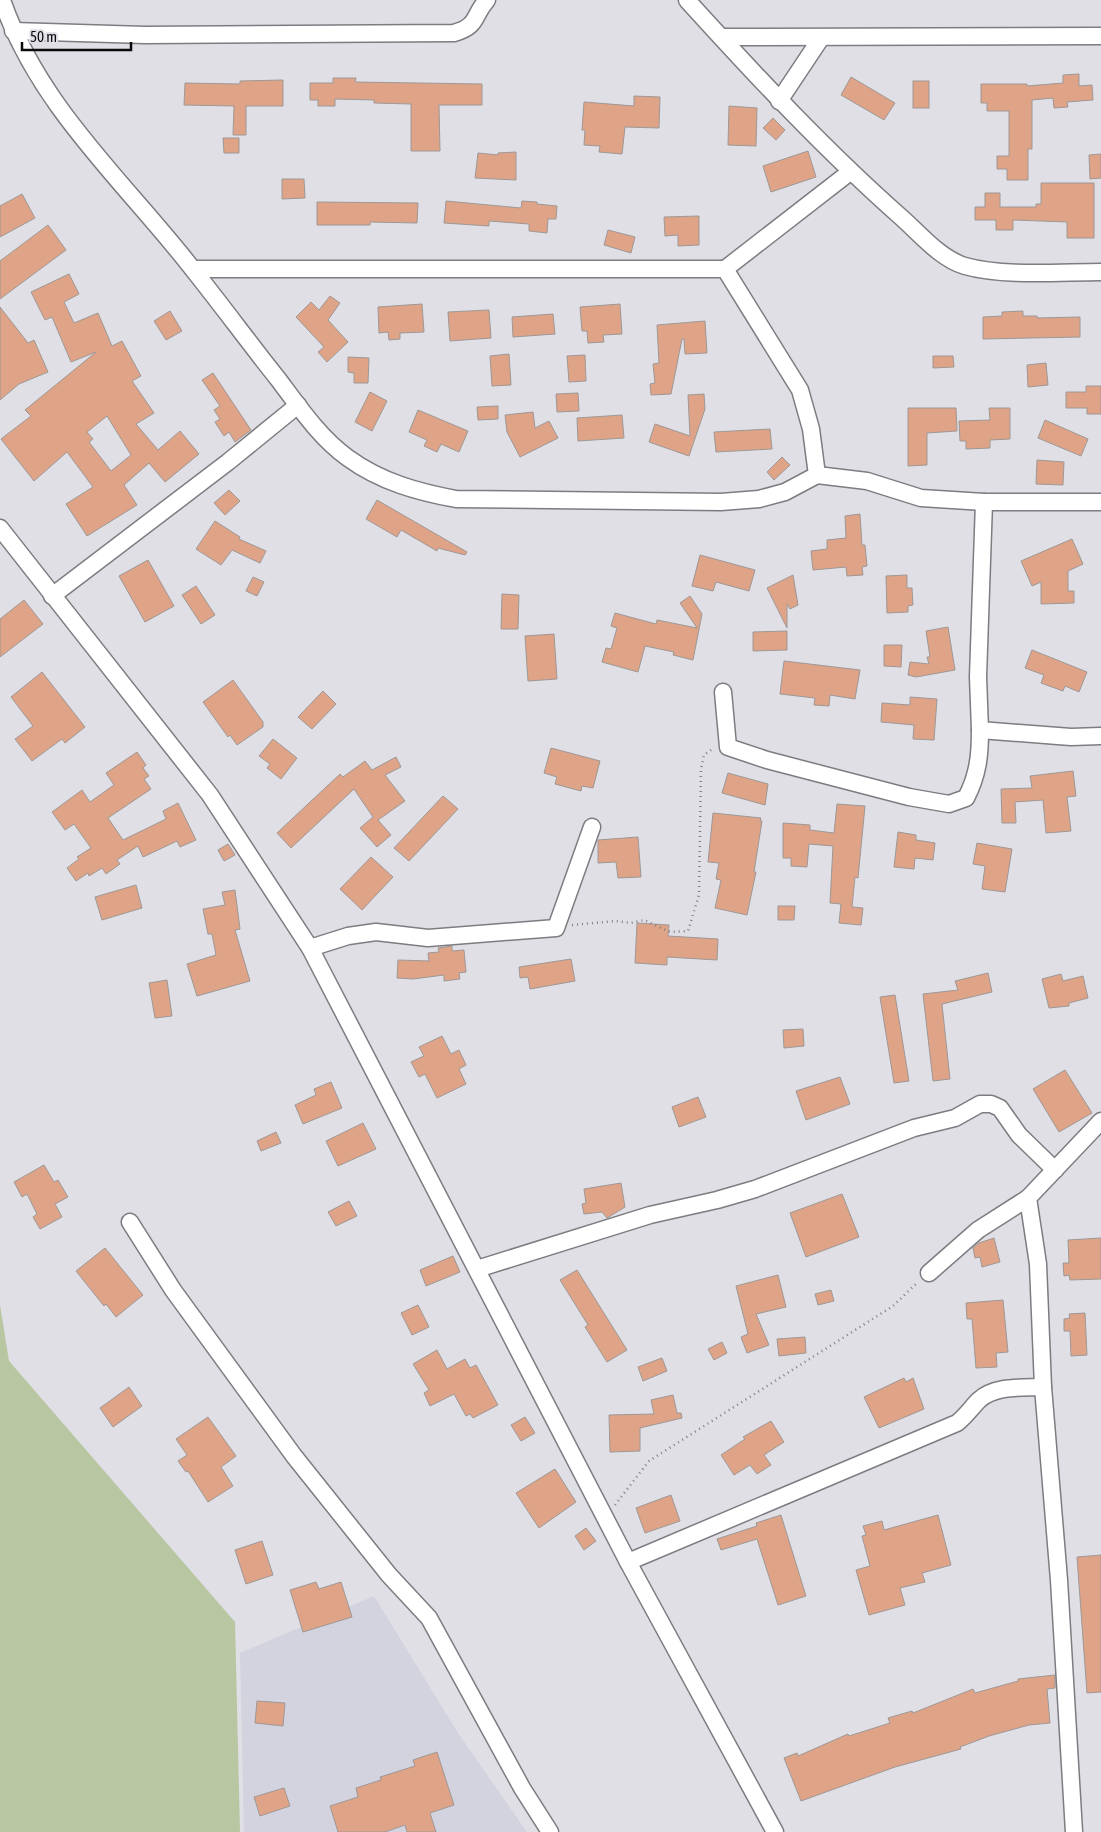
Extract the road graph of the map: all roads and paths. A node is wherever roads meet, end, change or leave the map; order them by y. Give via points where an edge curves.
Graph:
1 (2, 0) edge
2 (687, 0) edge
3 (483, 2) edge
4 (12, 31) junction
5 (1101, 36) edge
6 (721, 37) junction
7 (821, 38) junction
8 (779, 101) junction
9 (850, 172) junction
10 (725, 268) junction
11 (193, 269) junction
12 (1101, 272) edge
13 (298, 405) junction
14 (817, 475) junction
15 (984, 502) junction
16 (1101, 502) edge
17 (0, 528) edge
18 (52, 596) junction
19 (723, 692) dead end
20 (980, 730) junction
21 (1101, 736) edge
22 (728, 748) junction
23 (592, 827) dead end
24 (556, 928) junction
25 (310, 948) junction
26 (1101, 1121) edge
27 (1056, 1170) junction
28 (1028, 1198) junction
29 (130, 1222) dead end
30 (477, 1269) junction
31 (929, 1273) joint
32 (1043, 1387) junction
33 (605, 1517) junction
34 (628, 1562) junction
35 (550, 1832) edge
36 (775, 1832) edge
37 (1074, 1832) edge

1 - 4 street
2 - 6 street
3 - 4 street via 476,20 466,30 454,33 144,36
4 - 11 street via 47,92 109,173
5 - 7 street
6 - 7 street
6 - 8 street
7 - 8 street
8 - 9 street
9 - 10 street
9 - 12 street via 942,254 964,266 992,272
10 - 11 street
10 - 14 street via 800,390 811,429
11 - 13 street
13 - 14 street via 348,458 388,481 456,500 721,502 759,499 785,492
13 - 18 street
14 - 15 street via 867,481 921,498
15 - 16 street
15 - 20 street via 978,676
17 - 18 street
18 - 25 street via 210,795
19 - 22 street
20 - 21 street
20 - 22 street via 980,759 975,780 966,798 949,804 900,795
22 - 24 path via 715,748 704,755 699,895 688,931 670,932 644,920 594,922
23 - 24 street
24 - 25 street via 428,938 376,932 348,936
25 - 30 street
26 - 27 street
27 - 28 street
27 - 30 street via 1019,1135 1000,1108 980,1104 955,1118 914,1128 755,1188 650,1215
28 - 31 street via 978,1230
28 - 32 street via 1038,1264
29 - 35 street via 174,1290 294,1456 389,1575 428,1618 522,1788
30 - 33 street
31 - 33 path via 893,1306 649,1461
32 - 34 street via 990,1392 957,1423
32 - 37 street via 1059,1580
33 - 34 street
34 - 36 street

